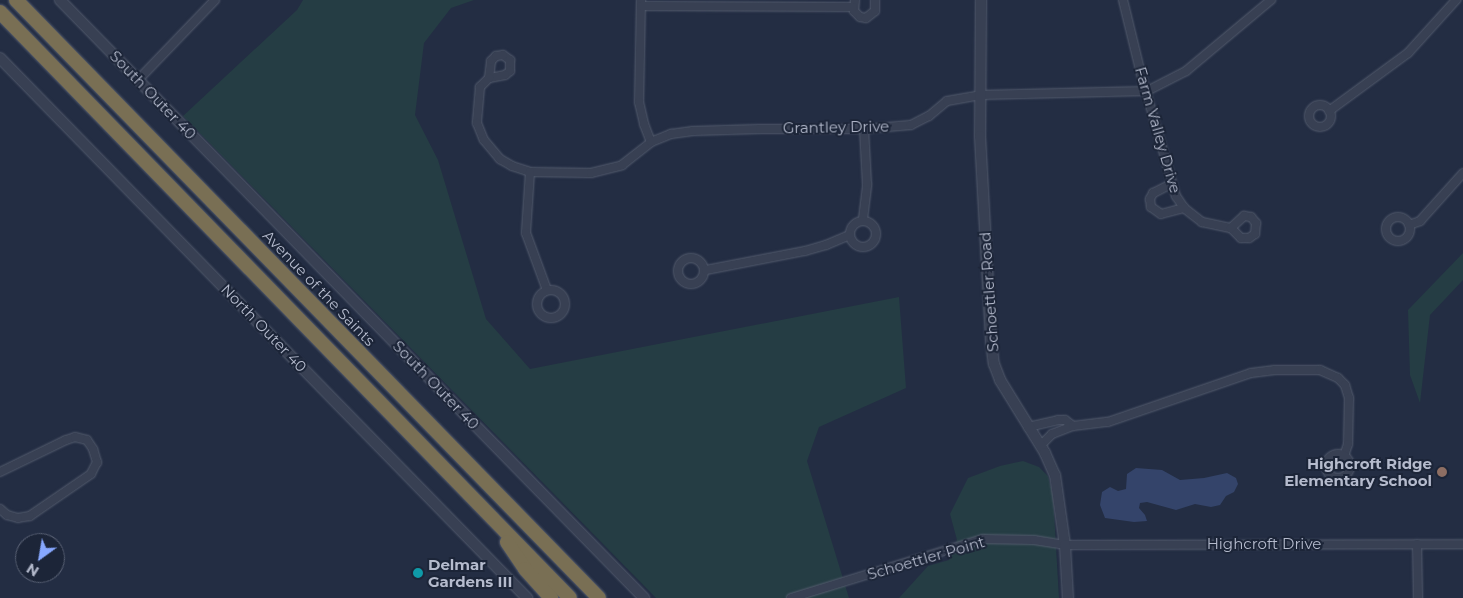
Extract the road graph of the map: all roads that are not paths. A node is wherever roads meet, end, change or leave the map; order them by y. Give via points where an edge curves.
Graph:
1 (16, 0) edge
2 (60, 0) edge
3 (215, 0) edge
4 (874, 0) edge
5 (980, 0) edge
6 (1123, 0) edge
7 (1271, 0) edge
8 (1456, 0) edge
9 (641, 3) edge
10 (854, 4) edge
11 (0, 12) edge
12 (0, 58) edge
13 (489, 78) dead end
14 (138, 80) junction
15 (1146, 91) junction
16 (980, 96) junction
17 (1329, 110) dead end
18 (864, 129) junction
19 (651, 142) junction
20 (530, 172) junction
21 (1463, 173) edge
22 (1171, 184) junction
23 (1184, 208) junction
24 (863, 218) junction
25 (1409, 225) dead end
26 (1231, 228) dead end
27 (849, 235) junction
28 (706, 270) dead end
29 (547, 290) dead end
30 (1073, 426) junction
31 (1028, 427) junction
32 (1040, 446) junction
33 (1344, 456) dead end
34 (0, 472) edge
35 (0, 509) edge
36 (489, 514) junction
37 (1417, 544) junction
38 (1463, 544) edge
39 (1065, 545) junction
40 (527, 598) edge
41 (551, 598) edge
42 (570, 598) edge
43 (599, 598) edge
44 (644, 598) edge
45 (791, 598) edge
46 (1068, 598) edge
47 (1418, 598) edge

1 - 43 highway, Avenue of the Saints
2 - 14 street, South Outer 40
3 - 14 street
4 - 10 street via 876,8 870,17 860,17
5 - 16 street, Schoettler Road
6 - 15 street, Farm Valley Drive
7 - 15 street, Grantley Drive via 1186,71
8 - 17 street via 1408,53
9 - 10 street
9 - 19 street via 639,102
11 - 36 highway
12 - 40 street, North Outer 40
13 - 20 street, Grantley Drive via 480,87 476,111 479,130 500,159
14 - 44 street, South Outer 40
15 - 16 street, Grantley Drive
15 - 22 street, Farm Valley Drive
16 - 18 street, Grantley Drive via 947,101 911,125
16 - 31 street, Schoettler Road via 980,146 994,364
18 - 19 street, Grantley Drive via 693,131 671,134
18 - 24 street via 867,184
19 - 20 street, Grantley Drive via 622,165 603,171 578,174
20 - 29 street via 526,233
21 - 25 street via 1420,221
22 - 23 street, Farm Valley Drive
22 - 23 street via 1153,193 1151,207 1161,214
23 - 26 street, Farm Valley Drive via 1202,222
24 - 27 street via 853,225
24 - 27 street via 876,231 872,244 858,247
27 - 28 street via 805,251
30 - 31 street via 1065,420 1058,420
30 - 32 street via 1052,434
30 - 33 street via 1108,422 1252,373 1320,370 1338,378 1345,385 1349,398 1348,444
31 - 32 street, Schoettler Road
32 - 39 street, Schoettler Road via 1059,488
34 - 35 street via 75,437 87,440 97,462 91,474 30,516 18,518
36 - 41 highway via 525,569
36 - 42 highway
37 - 38 street, Highcroft Drive
37 - 39 street, Highcroft Drive
37 - 47 street
39 - 45 street, Schoettler Point via 1034,540 983,539
39 - 46 street, Schoettler Road

